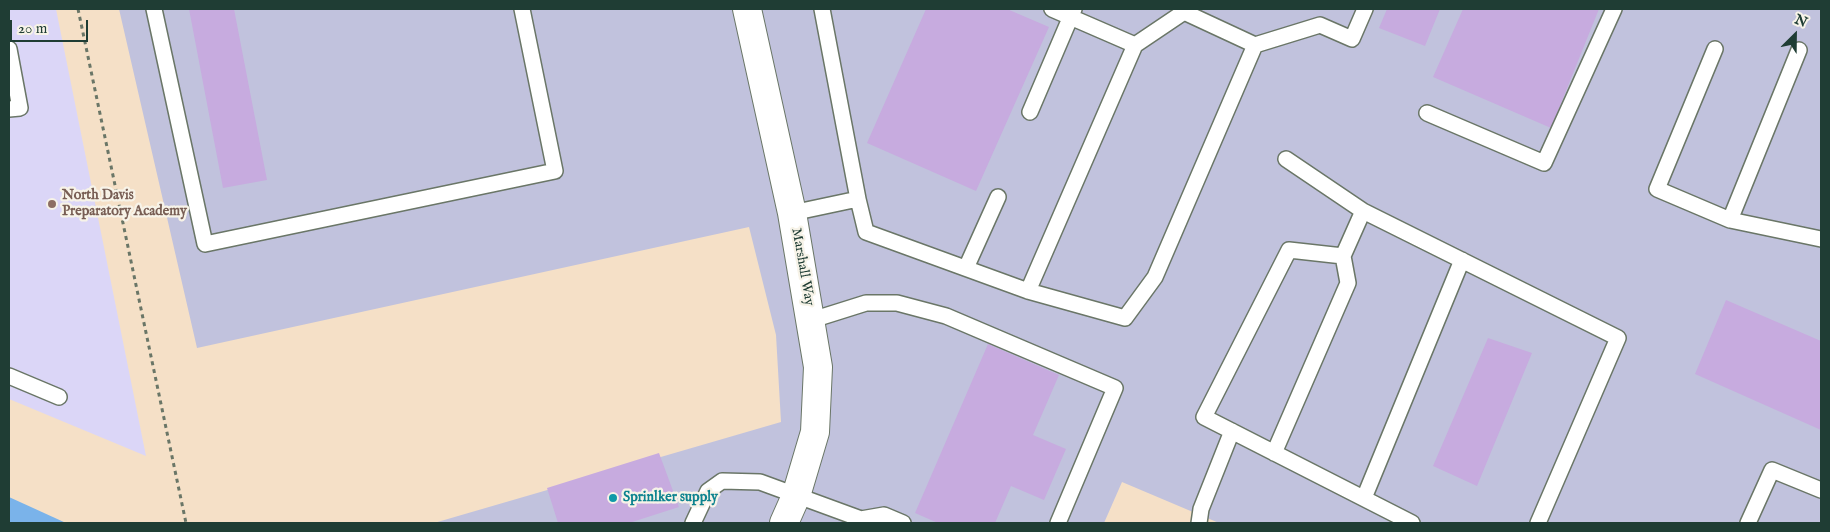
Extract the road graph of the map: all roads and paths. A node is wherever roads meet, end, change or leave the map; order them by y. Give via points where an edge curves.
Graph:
1 (78, 9) edge
2 (154, 9) edge
3 (522, 9) edge
4 (747, 9) edge
5 (822, 9) edge
6 (1052, 9) edge
7 (1365, 9) edge
8 (1614, 9) edge
9 (1072, 13) edge
10 (1256, 45) junction
11 (1135, 46) junction
12 (9, 49) edge
13 (1716, 49) dead end
14 (1799, 50) dead end
15 (9, 109) edge
16 (1030, 112) dead end
17 (1427, 113) dead end
18 (1286, 159) dead end
19 (998, 197) dead end
20 (858, 199) junction
21 (1362, 211) junction
22 (792, 213) junction
23 (1730, 220) junction
24 (1820, 234) edge
25 (1343, 256) junction
26 (1462, 260) junction
27 (966, 268) junction
28 (1028, 291) junction
29 (812, 320) junction
30 (9, 376) edge
31 (59, 397) dead end
32 (1232, 431) junction
33 (1274, 453) junction
34 (1821, 490) edge
35 (796, 496) junction
36 (1364, 498) junction
37 (863, 521) edge
38 (186, 523) edge
39 (694, 523) edge
40 (784, 523) edge
41 (903, 523) edge
42 (1058, 523) edge
43 (1199, 523) edge
44 (1412, 523) edge
45 (1538, 523) edge
46 (1748, 523) edge

1 - 38 path
2 - 3 lane via 205,244 554,171
4 - 22 street, Marshall Way
5 - 20 lane
6 - 9 lane
7 - 10 lane via 1352,39 1320,25
8 - 17 lane via 1544,163
9 - 11 lane
9 - 16 lane
10 - 11 lane via 1184,12
10 - 28 lane via 1155,277 1125,318
11 - 28 lane
12 - 15 lane via 20,108
13 - 23 lane via 1657,189
14 - 23 lane
18 - 21 lane
19 - 27 lane
20 - 22 lane
20 - 27 lane via 866,232
21 - 25 lane
21 - 26 lane
22 - 29 street, Marshall Way
23 - 24 lane
25 - 32 lane via 1289,250 1204,417
25 - 33 lane via 1348,283
26 - 36 lane
26 - 45 lane via 1618,338
27 - 28 lane
29 - 35 street, Marshall Way via 818,367 815,432
29 - 42 lane via 866,303 898,303 946,316 1116,388
30 - 31 lane
32 - 33 lane
32 - 43 lane via 1201,509
33 - 36 lane
34 - 46 lane via 1772,470
35 - 37 lane
35 - 39 lane via 760,482 722,481 708,491
35 - 40 street, Marshall Way
36 - 44 lane
37 - 41 lane via 884,515

